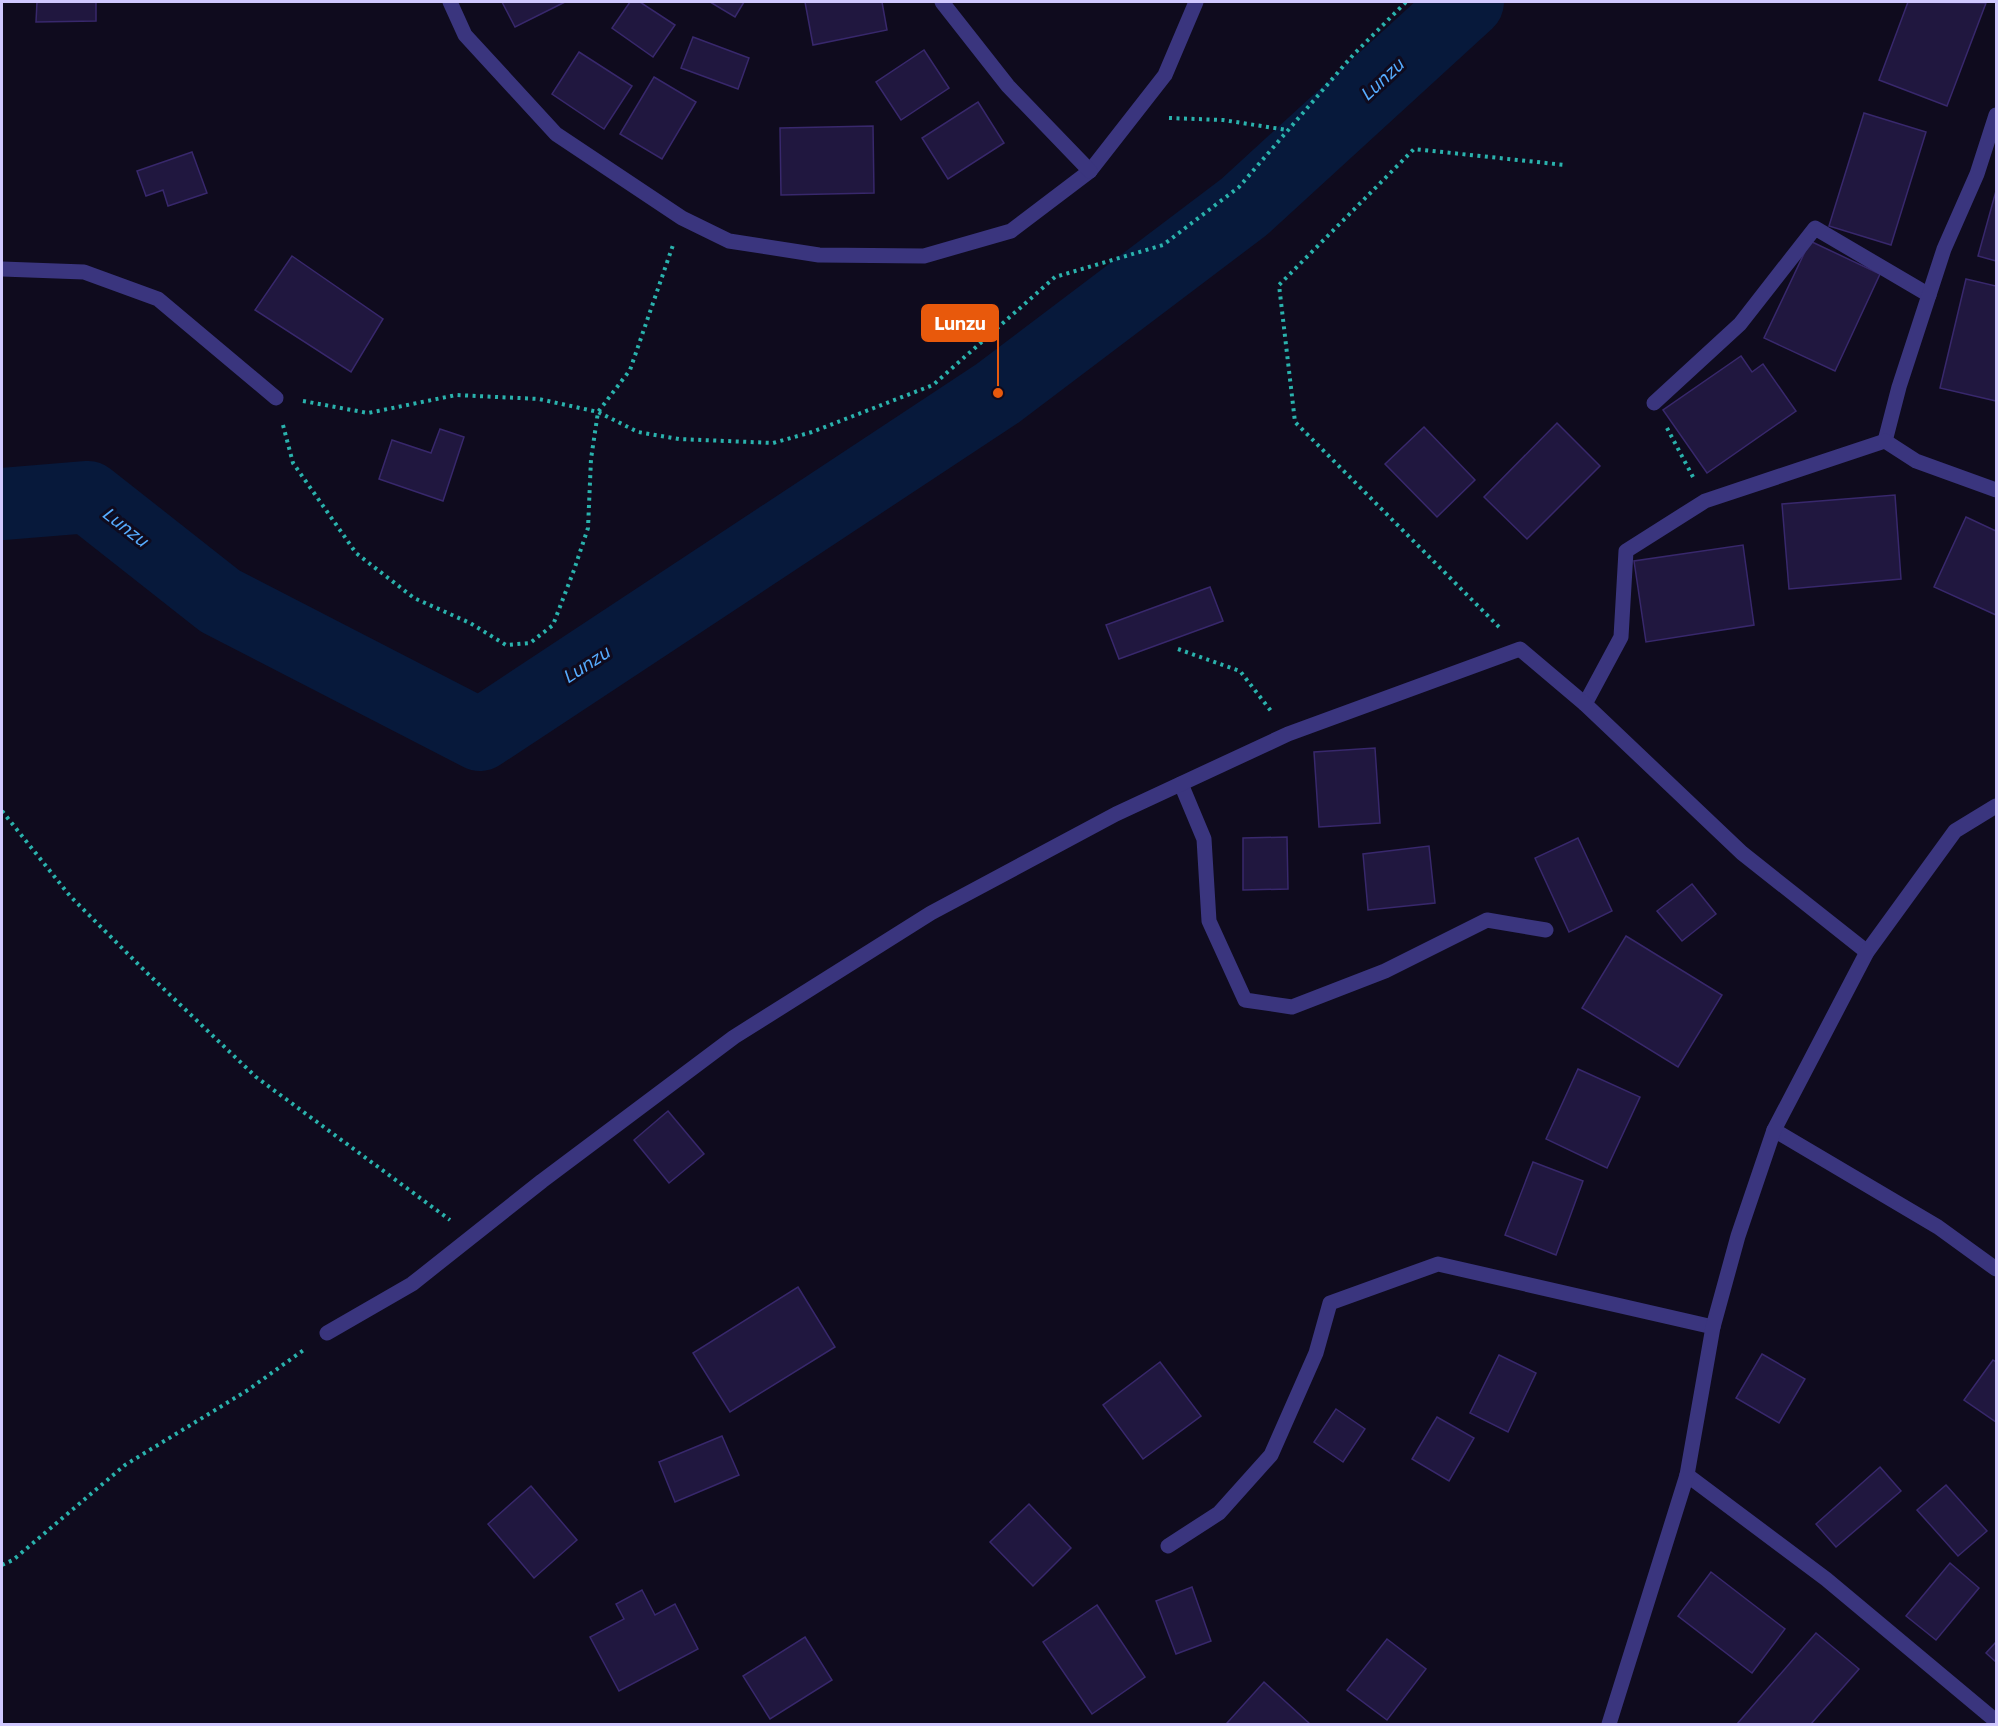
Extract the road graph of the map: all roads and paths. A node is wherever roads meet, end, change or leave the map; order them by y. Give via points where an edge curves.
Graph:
1 (450, 2) edge
2 (942, 2) edge
3 (1196, 2) edge
4 (1406, 2) edge
5 (1996, 115) edge
6 (1126, 124) junction
7 (1287, 130) junction
8 (1565, 165) dead end
9 (1090, 171) junction
10 (682, 218) junction
11 (2, 269) edge
12 (1929, 295) junction
13 (276, 398) junction
14 (1654, 403) joint
15 (598, 412) junction
16 (1885, 441) junction
17 (1996, 490) edge
18 (1705, 501) junction
19 (1178, 649) dead end
20 (1520, 649) junction
21 (1585, 704) junction
22 (1288, 734) junction
23 (1181, 784) junction
24 (1996, 806) edge
25 (2, 811) edge
26 (1546, 930) dead end
27 (1867, 952) junction
28 (1774, 1130) junction
29 (472, 1236) junction
30 (1996, 1269) edge
31 (1713, 1328) junction
32 (327, 1333) joint
33 (1687, 1475) junction
34 (1168, 1546) dead end
35 (2, 1565) edge
36 (1996, 1721) edge
37 (1609, 1725) edge

1 - 10 street via 465,35 555,134
2 - 9 street via 1008,86
3 - 6 street via 1165,75
4 - 7 path
5 - 12 street
6 - 7 path via 1162,117 1223,120
6 - 9 street
7 - 15 path via 1239,187 1163,245 1055,277 933,385 772,444 679,439 638,432
8 - 20 path via 1414,149 1279,285 1295,422
9 - 10 street via 1011,231 924,256 819,255 729,241
10 - 15 path via 630,370
11 - 13 street via 84,272 158,299
12 - 14 street via 1815,228 1740,324
12 - 16 street
13 - 15 path via 368,413 456,395 539,399
13 - 15 path via 293,463 356,553 414,598 470,623 506,645 530,644 553,625 588,528
14 - 18 path
16 - 17 street via 1916,462
16 - 18 street
18 - 21 street via 1626,551 1621,637
19 - 22 path via 1240,671
20 - 21 street
20 - 22 street
21 - 27 street via 1742,853
22 - 23 street
23 - 26 street via 1204,839 1209,921 1245,1000 1292,1007 1385,971 1487,920
23 - 29 street via 1116,814 931,913 734,1037
24 - 27 street via 1955,831
25 - 29 path via 70,896 256,1077
27 - 28 street
28 - 30 street via 1938,1227
28 - 31 street via 1738,1236
29 - 32 street via 412,1284
31 - 33 street
31 - 34 street via 1438,1264 1330,1304 1316,1353 1271,1455 1219,1513
32 - 35 path via 248,1390 125,1465 13,1560
33 - 36 street via 1826,1579
33 - 37 street

